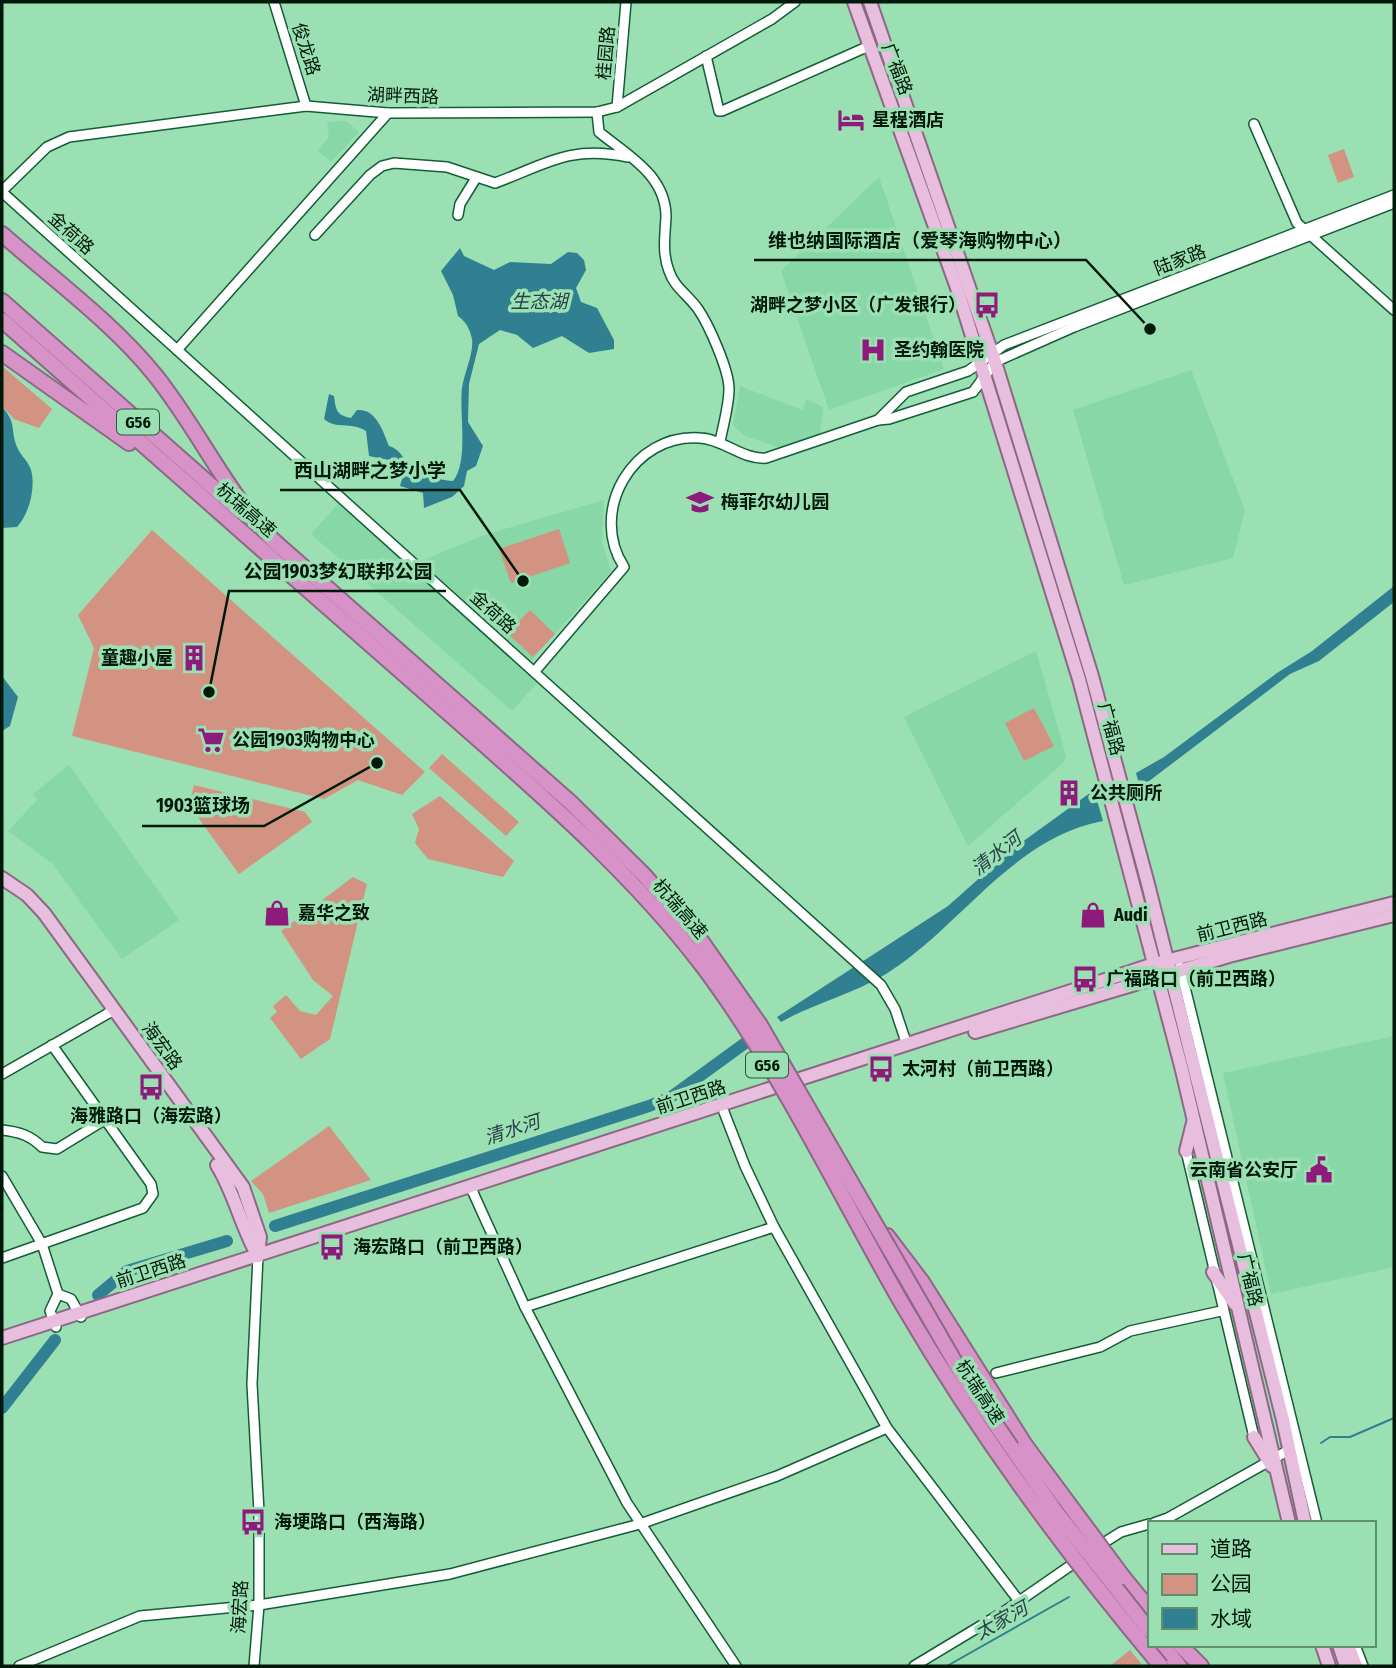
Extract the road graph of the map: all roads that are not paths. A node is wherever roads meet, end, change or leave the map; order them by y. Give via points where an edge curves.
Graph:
1 (274, 2) edge
2 (626, 2) edge
3 (795, 2) edge
4 (854, 2) edge
5 (870, 2) edge
6 (869, 46) junction
7 (706, 57) junction
8 (306, 106) junction
9 (617, 107) junction
10 (597, 112) junction
11 (388, 113) junction
12 (1254, 124) dead end
13 (636, 159) junction
14 (476, 178) junction
15 (2, 191) edge
16 (1394, 195) edge
17 (1394, 204) edge
18 (458, 215) dead end
19 (1312, 230) junction
20 (2, 234) edge
21 (315, 235) dead end
22 (2, 302) edge
23 (1394, 303) edge
24 (1394, 310) edge
25 (2, 320) edge
26 (177, 350) junction
27 (2, 353) edge
28 (993, 357) junction
29 (979, 360) junction
30 (983, 375) junction
31 (878, 420) junction
32 (720, 442) junction
33 (206, 500) junction
34 (274, 546) junction
35 (535, 671) junction
36 (2, 878) edge
37 (2, 886) edge
38 (1394, 903) edge
39 (1394, 915) edge
40 (1168, 967) junction
41 (111, 1012) junction
42 (52, 1045) junction
43 (907, 1045) junction
44 (2, 1074) edge
45 (724, 1112) junction
46 (106, 1119) junction
47 (1194, 1119) junction
48 (2, 1130) edge
49 (1186, 1151) joint
50 (2, 1176) edge
51 (472, 1191) junction
52 (861, 1202) junction
53 (774, 1227) junction
54 (42, 1244) junction
55 (2, 1258) edge
56 (258, 1259) junction
57 (1213, 1272) junction
58 (58, 1294) junction
59 (524, 1307) junction
60 (1239, 1309) junction
61 (1221, 1311) junction
62 (81, 1316) junction
63 (55, 1324) junction
64 (2, 1338) edge
65 (2, 1345) edge
66 (1278, 1368) junction
67 (996, 1373) dead end
68 (1283, 1420) junction
69 (887, 1428) junction
70 (1254, 1437) joint
71 (1289, 1450) junction
72 (1272, 1460) junction
73 (1158, 1521) edge
74 (1289, 1521) edge
75 (1305, 1521) edge
76 (1316, 1521) edge
77 (640, 1524) junction
78 (1148, 1524) edge
79 (1019, 1601) junction
80 (259, 1605) junction
81 (1148, 1608) edge
82 (1148, 1629) edge
83 (1164, 1647) edge
84 (1182, 1647) edge
85 (1323, 1647) edge
86 (1340, 1647) edge
87 (1350, 1647) edge
88 (1356, 1647) edge
89 (19, 1666) edge
90 (254, 1666) edge
91 (736, 1666) edge
92 (914, 1666) edge
93 (1161, 1666) edge
94 (1179, 1666) edge
95 (1201, 1666) edge
96 (1329, 1666) edge
97 (1346, 1666) edge
98 (1356, 1666) edge
99 (1363, 1666) edge

1 - 8 street, 俊龙路
2 - 9 street, 桂园路
3 - 7 street, 湖畔西路
4 - 6 main road, 广福路
5 - 28 main road, 广福路
6 - 7 street via 722,111
6 - 29 main road, 广福路
7 - 9 street, 湖畔西路
8 - 11 street, 湖畔西路
8 - 15 street, 湖畔西路 via 69,137 47,148
9 - 10 street, 湖畔西路
10 - 11 street, 湖畔西路
10 - 13 street via 599,132
11 - 26 street
12 - 19 street via 1297,223
13 - 14 street via 579,153 534,165 495,183
13 - 32 street via 650,173 663,201 668,269 701,315 726,371 729,388
14 - 18 street
14 - 21 street via 447,167 382,166
15 - 26 street, 金荷路
16 - 19 street, 陆家路
17 - 19 street, 陆家路
19 - 23 street
19 - 24 street
19 - 28 street, 陆家路
20 - 34 highway via 145,364
22 - 34 highway, 杭瑞高速 / G56
25 - 33 highway, 杭瑞高速 / G56
26 - 35 street, 金荷路
27 - 33 highway
28 - 29 street, 陆家路
28 - 30 street, 陆家路
28 - 40 main road, 广福路 via 1092,676
29 - 30 main road, 广福路
29 - 31 street, 陆家路 via 968,371 906,392
30 - 31 street, 陆家路 via 973,392
30 - 40 main road, 广福路
31 - 32 street, 陆家路 via 766,458
32 - 35 street, 陆家路 via 673,440 654,447 628,471 618,485 612,512 614,541 624,567
33 - 34 highway, 杭瑞高速 / G56
34 - 52 highway, 杭瑞高速 / G56, bridge via 570,802 662,895 750,1008
34 - 93 highway, 杭瑞高速 / G56, bridge via 568,820 688,947 748,1032 974,1420 1059,1540
35 - 43 street, 金荷路 via 881,985
36 - 41 main road, 海宏路 via 44,913
37 - 41 main road, 海宏路 via 38,917
38 - 40 main road, 前卫西路
39 - 40 main road, 前卫西路
40 - 43 main road, 前卫西路
40 - 45 main road, 前卫西路
40 - 47 main road, 广福路
40 - 66 street
40 - 68 main road, 广福路
41 - 42 street
41 - 56 main road, 海宏路 via 218,1165
42 - 44 street
42 - 46 street
43 - 51 main road, 前卫西路
45 - 51 main road, 前卫西路
45 - 53 street
46 - 48 street via 57,1149 41,1147 19,1132
46 - 54 street via 151,1184 153,1194 143,1208
47 - 49 main road
47 - 60 main road, 广福路
49 - 57 street
50 - 54 street
51 - 56 main road, 前卫西路
51 - 59 street
52 - 81 highway, bridge via 916,1274 1037,1462
52 - 82 highway, 杭瑞高速 / G56, bridge via 993,1422 1070,1532
53 - 59 street
53 - 69 street
54 - 55 street
54 - 58 street
56 - 62 main road, 前卫西路
56 - 80 street, 海宏路 via 252,1384
57 - 60 main road
57 - 61 street
58 - 62 street via 71,1299
58 - 63 street via 50,1311
59 - 77 street
60 - 72 main road, 广福路
61 - 67 street via 1130,1331 1100,1348
61 - 70 street
62 - 63 main road, 前卫西路
63 - 64 main road, 前卫西路
63 - 65 main road, 前卫西路
66 - 68 main road
66 - 76 street
68 - 71 main road, 广福路
69 - 77 street via 777,1476
69 - 79 street
70 - 72 main road
71 - 72 street
71 - 75 main road, 广福路
72 - 73 street
72 - 74 main road, 广福路
77 - 80 street via 450,1574
77 - 91 street
78 - 79 street via 1121,1532
79 - 92 street
80 - 89 street via 140,1616
80 - 90 street, 海宏路
83 - 94 highway
84 - 95 highway
85 - 96 main road
86 - 97 main road
87 - 98 main road
88 - 99 street

